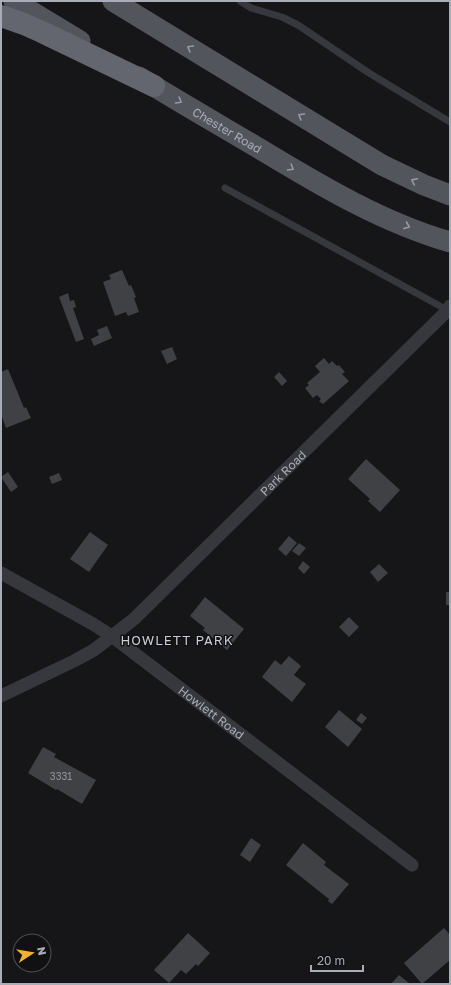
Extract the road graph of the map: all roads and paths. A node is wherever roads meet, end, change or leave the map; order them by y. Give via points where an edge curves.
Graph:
1 (14, 1) edge
2 (113, 1) edge
3 (240, 1) edge
4 (1, 16) edge
5 (154, 86) junction
6 (450, 122) edge
7 (225, 188) dead end
8 (450, 195) edge
9 (450, 242) edge
10 (449, 309) edge
11 (1, 573) edge
12 (113, 637) junction
13 (1, 696) edge
14 (412, 865) dead end

1 - 5 main road, Chester Road
8 -> 2 main road via 382,165
3 - 6 lane via 251,8 282,17 298,25 369,73
4 - 5 highway via 42,32
5 -> 9 main road, Chester Road via 323,187 384,217
7 - 10 lane
10 - 12 street, Park Road via 154,600
11 - 12 street, Howlett Road
12 - 13 street, Park Road via 74,661
12 - 14 street, Howlett Road

